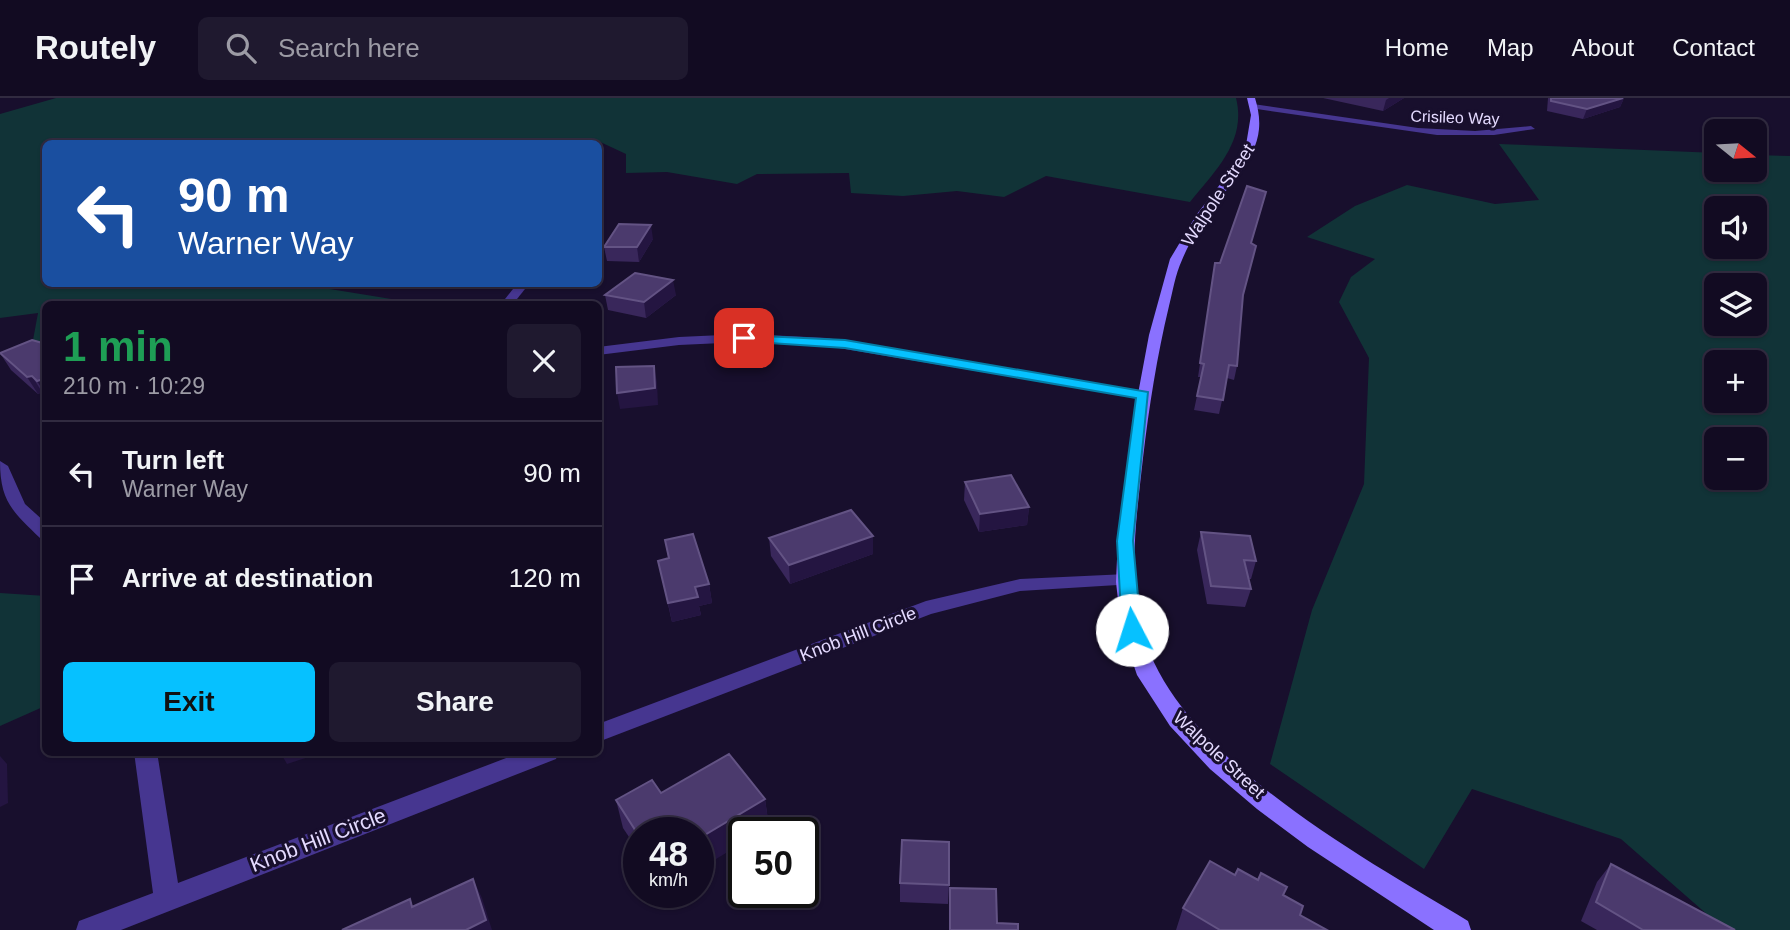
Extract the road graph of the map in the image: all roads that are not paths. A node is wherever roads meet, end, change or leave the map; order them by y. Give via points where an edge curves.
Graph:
1 (1252, 102) edge
2 (1531, 129) dead end
3 (521, 287) edge
4 (509, 301) edge
5 (602, 351) edge
6 (1143, 395) junction
7 (0, 466) edge
8 (42, 530) edge
9 (1127, 580) junction
10 (602, 731) edge
11 (146, 756) edge
12 (538, 756) edge
13 (167, 898) junction
14 (89, 930) edge
15 (1458, 930) edge

1 - 2 street, Crisileo Way via 1403,129 1493,133
1 - 6 main road, Walpole Street via 1257,123 1251,148 1175,261
3 - 4 street
5 - 6 street via 744,338 827,342
6 - 9 main road, Walpole Street via 1125,541
7 - 8 street via 17,506
9 - 10 street, Knob Hill Circle via 1020,585 926,608
9 - 15 main road, Walpole Street via 1132,630 1147,671 1176,720 1241,781 1329,848
11 - 13 street
12 - 13 street, Knob Hill Circle
13 - 14 street, Knob Hill Circle

